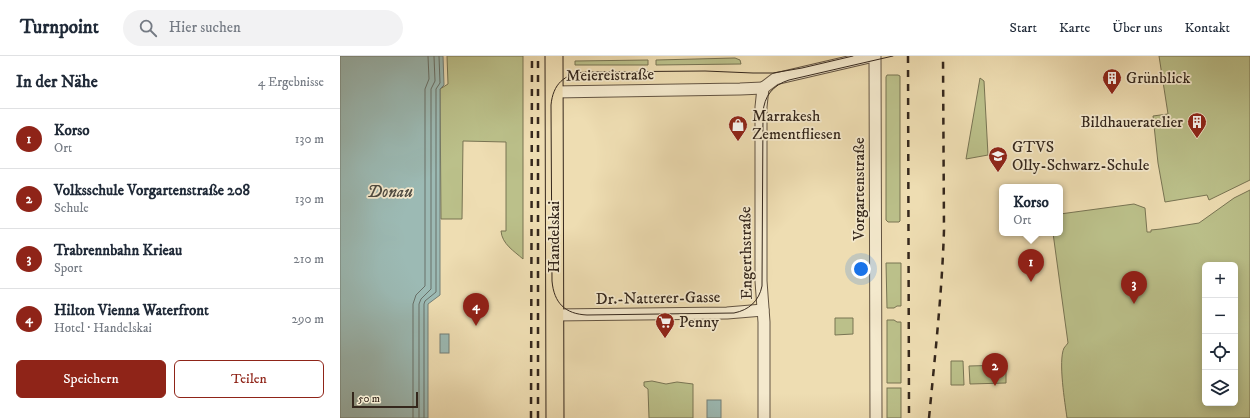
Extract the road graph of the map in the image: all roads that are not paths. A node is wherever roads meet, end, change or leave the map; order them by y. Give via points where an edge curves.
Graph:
1 (554, 56) edge
2 (874, 56) edge
3 (763, 88) junction
4 (554, 92) junction
5 (763, 310) junction
6 (554, 315) junction
7 (555, 418) edge
8 (764, 418) edge
9 (876, 418) edge

1 - 4 main road, Handelskai
2 - 3 street via 776,79
2 - 9 street, Vorgartenstraße
3 - 4 street, Meiereistraße
3 - 5 street, Engerthstraße via 760,107
4 - 6 main road, Handelskai
5 - 6 street, Dr.-Natterer-Gasse via 727,314
5 - 8 street, Engerthstraße
6 - 7 main road, Handelskai

